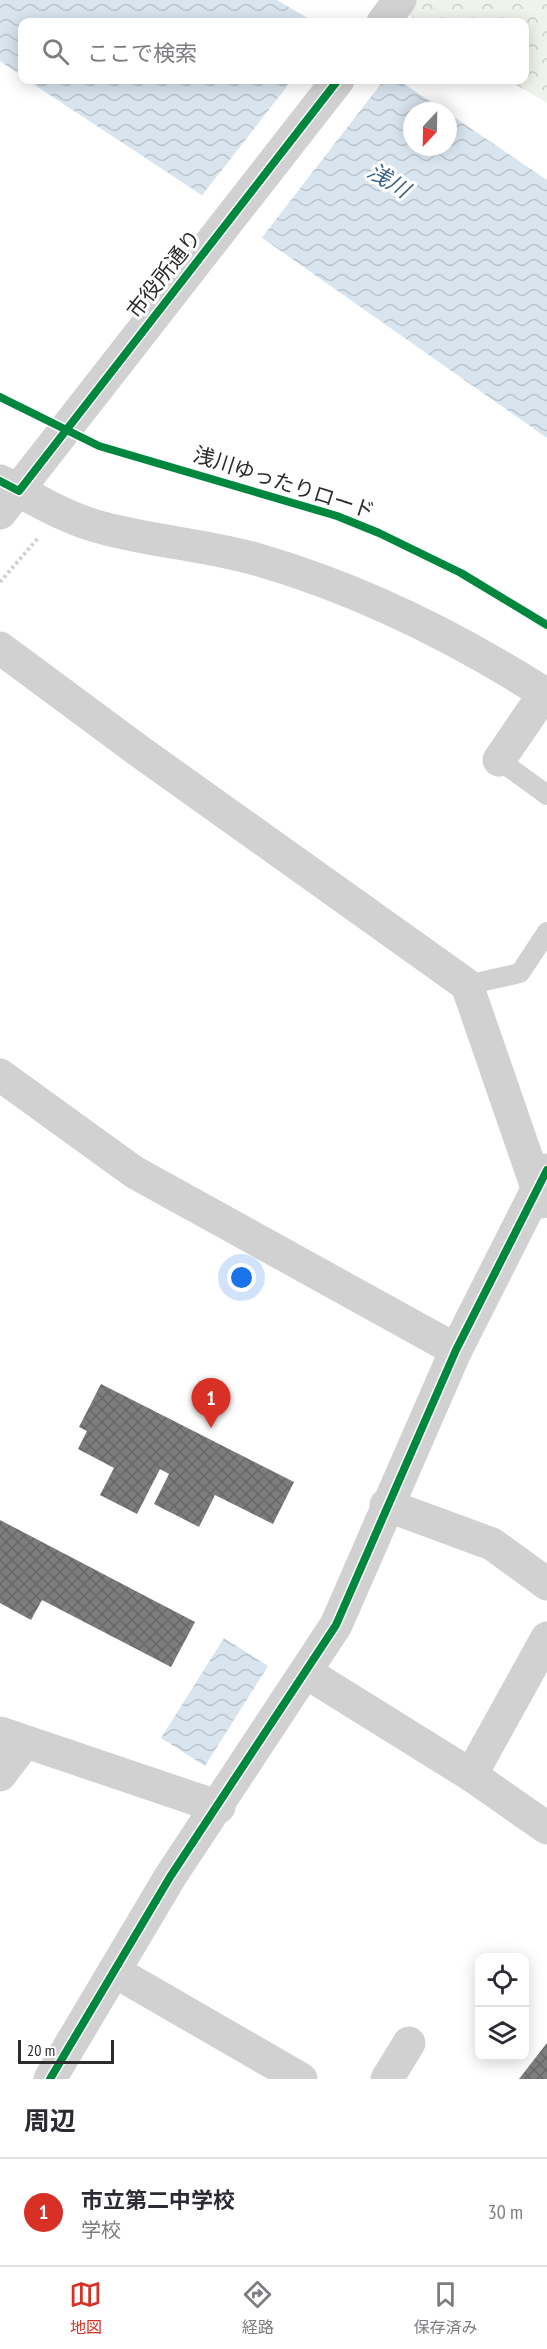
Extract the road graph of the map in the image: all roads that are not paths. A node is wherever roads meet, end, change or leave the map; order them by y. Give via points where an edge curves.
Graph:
1 (400, 0) edge
2 (386, 18) edge
3 (335, 84) edge
4 (12, 491) edge
5 (0, 648) edge
6 (546, 695) edge
7 (499, 760) joint
8 (547, 795) edge
9 (547, 932) edge
10 (467, 986) junction
11 (0, 1075) edge
12 (542, 1178) edge
13 (547, 1217) edge
14 (456, 1350) junction
15 (386, 1505) junction
16 (547, 1584) edge
17 (547, 1638) edge
18 (307, 1673) junction
19 (12, 1738) edge
20 (0, 1775) edge
21 (471, 1775) junction
22 (219, 1807) junction
23 (547, 1828) edge
24 (114, 1971) junction
25 (409, 2043) dead end
26 (50, 2079) edge
27 (301, 2079) edge
28 (387, 2079) edge

1 - 2 street
3 - 4 street, 市役所通り
4 - 6 street via 78,521 230,552 342,590 425,625
5 - 10 street
6 - 7 street
7 - 8 lane
9 - 10 lane via 520,973
10 - 12 street
11 - 14 street via 134,1172
12 - 13 street
12 - 14 street
14 - 15 street
15 - 16 street via 492,1544
15 - 18 street via 336,1625
17 - 21 street
18 - 21 street
18 - 22 street
19 - 20 street
19 - 22 street
21 - 23 street
22 - 24 street via 170,1877
24 - 26 street
24 - 27 street
25 - 28 street

